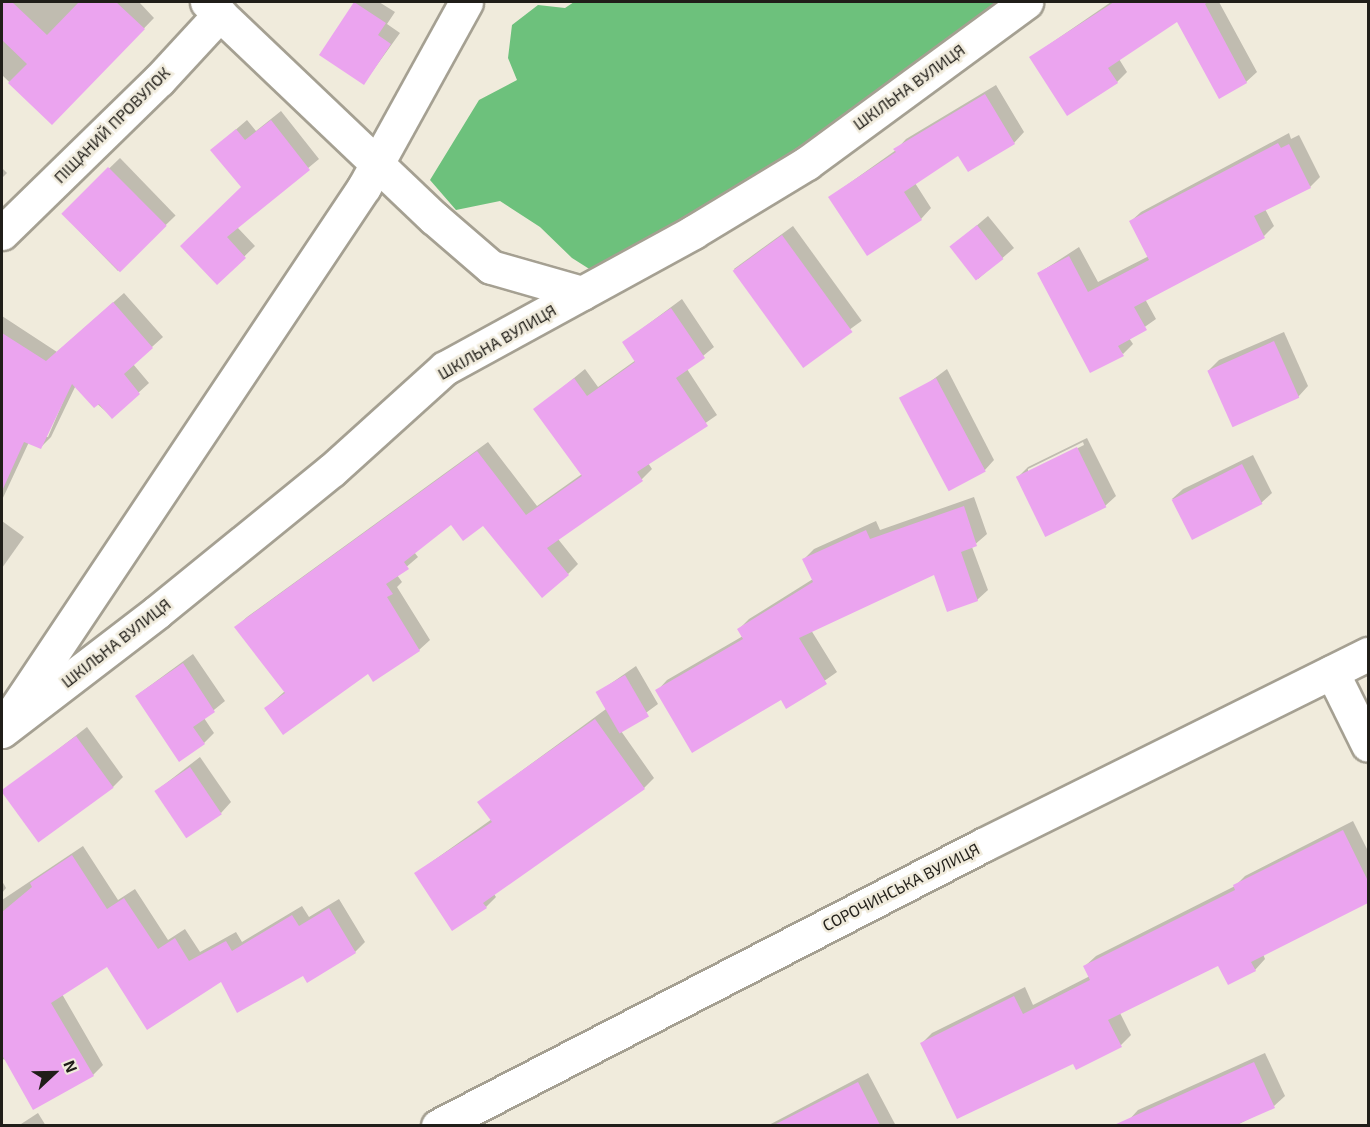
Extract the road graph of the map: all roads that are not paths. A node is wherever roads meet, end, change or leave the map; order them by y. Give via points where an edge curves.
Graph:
1 (466, 2) edge
2 (1026, 2) edge
3 (214, 8) edge
4 (378, 161) junction
5 (2, 233) edge
6 (582, 293) junction
7 (1368, 654) edge
8 (1332, 672) junction
9 (2, 730) edge
10 (1368, 745) edge
11 (438, 1125) edge

1 - 4 street, ШКІЛЬНА ВУЛИЦЯ
2 - 6 street, ШКІЛЬНА ВУЛИЦЯ via 807,162 693,232
3 - 4 street, ПІЩАНИЙ ПРОВУЛОК
3 - 5 street, ПІЩАНИЙ ПРОВУЛОК via 159,80
4 - 6 street, ПІЩАНИЙ ПРОВУЛОК via 434,218 492,267
4 - 9 street, ШКІЛЬНА ВУЛИЦЯ
6 - 9 street, ШКІЛЬНА ВУЛИЦЯ via 445,368 313,484 157,612
7 - 8 street, СОРОЧИНСЬКА ВУЛИЦЯ
8 - 10 street
8 - 11 street, СОРОЧИНСЬКА ВУЛИЦЯ via 983,845

